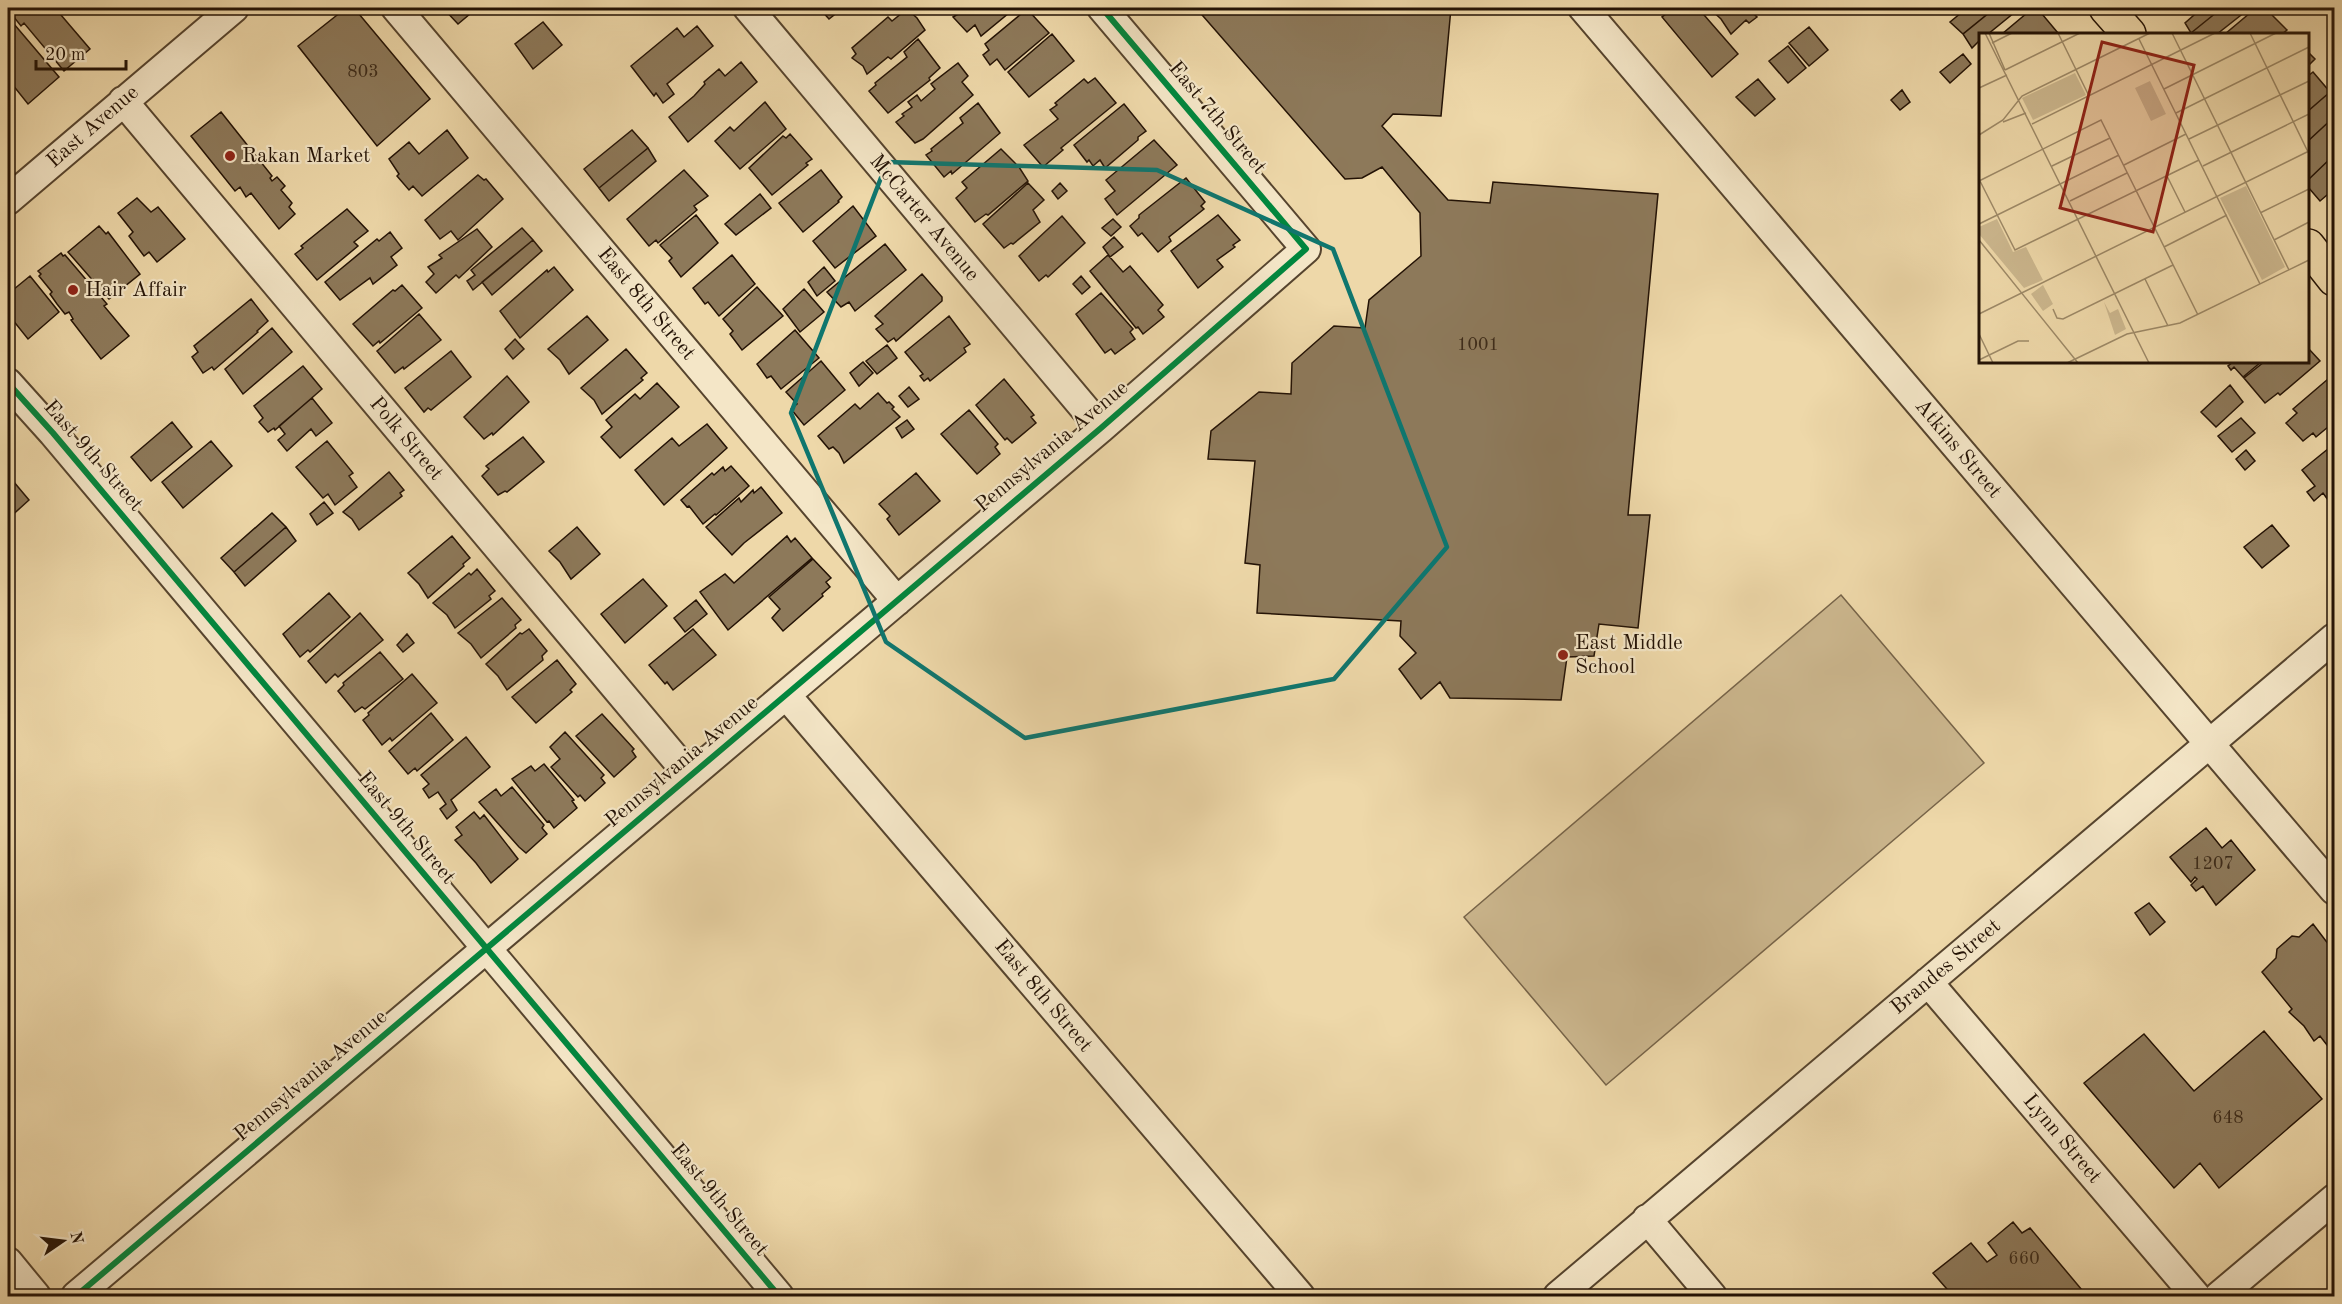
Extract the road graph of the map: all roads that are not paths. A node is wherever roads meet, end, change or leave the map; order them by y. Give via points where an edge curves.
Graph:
1 (234, 8) edge
2 (396, 8) edge
3 (748, 8) edge
4 (1102, 8) edge
5 (1585, 8) edge
6 (2106, 8) edge
7 (2128, 33) edge
8 (123, 101) junction
9 (8, 200) edge
10 (2309, 248) edge
11 (1306, 249) joint
12 (2334, 279) edge
13 (8, 383) edge
14 (1101, 428) junction
15 (897, 601) junction
16 (2334, 638) edge
17 (786, 695) junction
18 (2210, 744) junction
19 (690, 776) junction
20 (2334, 890) edge
21 (486, 949) junction
22 (1928, 982) junction
23 (2334, 1199) edge
24 (1647, 1219) junction
25 (8, 1262) edge
26 (36, 1296) edge
27 (76, 1296) edge
28 (778, 1296) edge
29 (1300, 1296) edge
30 (1558, 1296) edge
31 (1712, 1296) edge
32 (2196, 1296) edge
33 (2219, 1296) edge

1 - 8 street, East Avenue
2 - 15 street, East 8th Street
3 - 14 street, McCarter Avenue
4 - 11 street, East 7th Street
5 - 18 street, Atkins Street
6 - 7 main road
8 - 9 street, East Avenue
8 - 19 street, Polk Street
10 - 12 main road
11 - 14 street, Pennsylvania Avenue
13 - 21 street, East 9th Street
14 - 15 street, Pennsylvania Avenue
15 - 17 street, Pennsylvania Avenue
16 - 18 street, Brandes Street
17 - 19 street, Pennsylvania Avenue
17 - 29 street, East 8th Street
18 - 20 street, Atkins Street
18 - 22 street, Brandes Street
19 - 21 street, Pennsylvania Avenue
21 - 27 street, Pennsylvania Avenue
21 - 28 street, East 9th Street
22 - 24 street, Brandes Street
22 - 32 street, Lynn Street
23 - 33 street
24 - 30 street, Brandes Street
24 - 31 street
25 - 26 street

